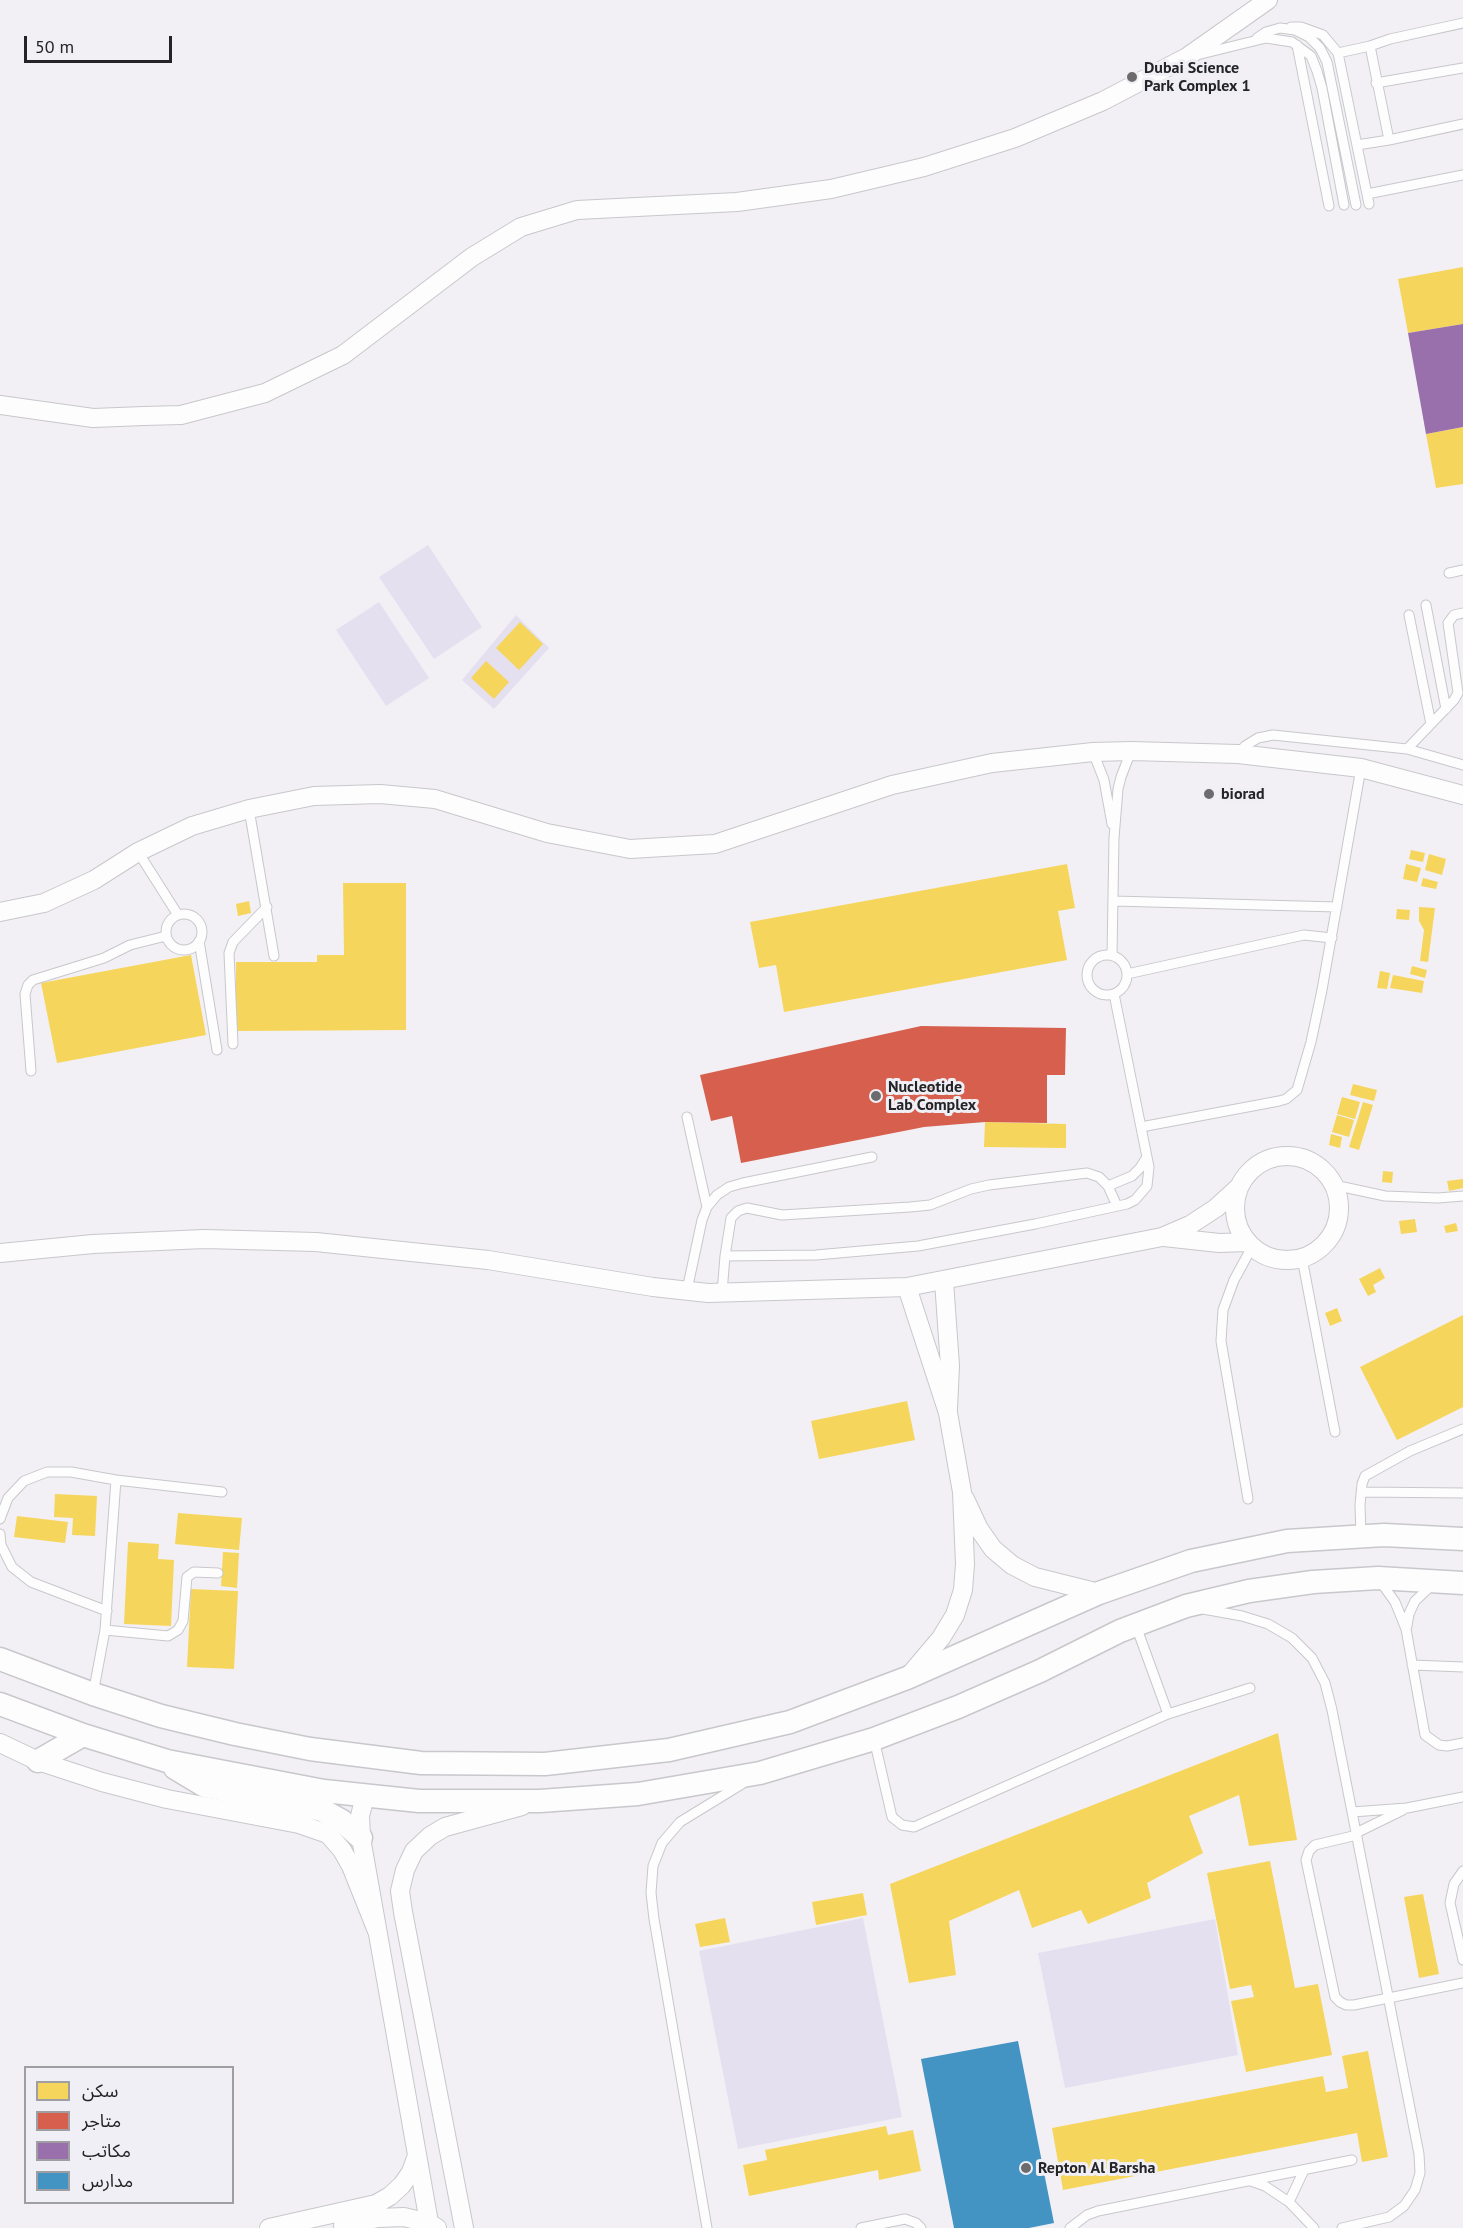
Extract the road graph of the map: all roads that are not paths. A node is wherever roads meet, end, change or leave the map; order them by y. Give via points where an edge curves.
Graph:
1 (1268, 0) edge
2 (1463, 23) edge
3 (1280, 28) junction
4 (1253, 41) junction
5 (1298, 45) junction
6 (1370, 46) junction
7 (1338, 52) junction
8 (1187, 57) junction
9 (1463, 68) edge
10 (1376, 83) junction
11 (1463, 124) edge
12 (1389, 140) junction
13 (1357, 145) junction
14 (1463, 175) edge
15 (1344, 205) dead end
16 (1356, 205) dead end
17 (1329, 206) dead end
18 (0, 405) edge
19 (1463, 570) edge
20 (1449, 573) dead end
21 (1426, 605) dead end
22 (1463, 613) edge
23 (1409, 615) dead end
24 (1459, 665) edge
25 (1446, 709) junction
26 (1431, 723) junction
27 (1407, 749) junction
28 (1131, 751) junction
29 (1093, 752) junction
30 (1238, 754) junction
31 (1463, 765) edge
32 (1361, 768) junction
33 (1463, 795) edge
34 (249, 809) junction
35 (1114, 838) junction
36 (138, 852) junction
37 (1114, 902) junction
38 (267, 907) junction
39 (1337, 907) junction
40 (0, 912) edge
41 (178, 915) junction
42 (166, 936) junction
43 (1332, 938) junction
44 (199, 941) junction
45 (1112, 955) junction
46 (274, 956) dead end
47 (1127, 974) junction
48 (1114, 994) junction
49 (233, 1044) dead end
50 (217, 1050) dead end
51 (31, 1071) dead end
52 (687, 1117) dead end
53 (1141, 1127) junction
54 (872, 1157) dead end
55 (1147, 1157) junction
56 (1334, 1185) junction
57 (1108, 1186) junction
58 (1239, 1187) junction
59 (1463, 1196) edge
60 (1117, 1206) junction
61 (707, 1207) junction
62 (1162, 1237) junction
63 (1249, 1245) junction
64 (0, 1253) edge
65 (725, 1257) junction
66 (1302, 1258) junction
67 (944, 1281) junction
68 (907, 1287) junction
69 (687, 1290) junction
70 (722, 1293) junction
71 (948, 1413) junction
72 (1463, 1429) edge
73 (1335, 1432) dead end
74 (116, 1480) junction
75 (222, 1492) dead end
76 (962, 1492) junction
77 (1362, 1492) junction
78 (1463, 1493) edge
79 (1248, 1499) dead end
80 (0, 1519) edge
81 (0, 1534) edge
82 (1361, 1536) junction
83 (1463, 1539) edge
84 (218, 1573) dead end
85 (1378, 1578) junction
86 (1436, 1582) junction
87 (1463, 1583) edge
88 (1099, 1593) junction
89 (1186, 1606) junction
90 (107, 1611) junction
91 (1135, 1625) junction
92 (1406, 1629) junction
93 (105, 1630) junction
94 (0, 1659) edge
95 (1412, 1665) junction
96 (1463, 1667) edge
97 (907, 1678) junction
98 (1250, 1688) dead end
99 (93, 1694) junction
100 (0, 1704) edge
101 (1168, 1714) junction
102 (83, 1735) junction
103 (874, 1739) junction
104 (0, 1743) edge
105 (1463, 1743) edge
106 (368, 1757) junction
107 (38, 1761) junction
108 (167, 1761) junction
109 (760, 1773) junction
110 (365, 1797) junction
111 (1463, 1797) edge
112 (540, 1801) junction
113 (1407, 1808) junction
114 (1352, 1812) junction
115 (1357, 1834) junction
116 (361, 1839) junction
117 (1463, 1871) edge
118 (377, 1931) junction
119 (1463, 1960) edge
120 (1463, 1983) edge
121 (1389, 2000) junction
122 (416, 2158) junction
123 (1352, 2160) dead end
124 (1304, 2170) junction
125 (1251, 2181) junction
126 (1289, 2202) junction
127 (432, 2226) edge
128 (269, 2228) edge
129 (323, 2228) edge
130 (464, 2228) edge
131 (707, 2228) edge
132 (861, 2228) edge
133 (921, 2228) edge
134 (1070, 2228) edge
135 (1314, 2228) edge
136 (1342, 2228) edge

1 - 8 street
2 - 6 lane
3 - 4 lane
3 - 7 lane via 1309,29 1323,35
3 - 16 lane via 1309,37 1327,62
4 - 5 lane via 1279,38
4 - 8 lane
5 - 15 lane via 1311,56 1317,71
5 - 17 lane
6 - 7 lane
6 - 10 lane
7 - 13 lane
8 - 18 street via 1103,101 1015,138 924,167 831,189 737,202 577,210 521,227 472,257 343,355 265,393 181,414 134,417 93,418
9 - 10 lane
10 - 12 lane
11 - 12 lane
12 - 13 lane
13 - 14 lane via 1368,199
19 - 20 lane
21 - 25 lane
22 - 24 lane via 1454,615 1448,623
23 - 26 lane
24 - 25 lane via 1458,693
25 - 26 lane
26 - 27 lane
27 - 30 lane via 1273,735 1258,738
27 - 31 lane
28 - 29 street
28 - 30 street
28 - 35 lane via 1118,789
29 - 34 street via 992,763 892,785 715,844 630,849 547,833 435,799 380,794 314,796
29 - 35 lane via 1104,780
30 - 32 street
32 - 33 street
32 - 39 lane
34 - 36 street via 192,826
34 - 38 lane
35 - 37 lane
36 - 40 street via 94,880 44,903
36 - 41 lane
37 - 39 lane
37 - 45 lane
38 - 46 lane
38 - 49 lane via 232,942 229,952
39 - 43 lane
41 - 42 lane via 167,925
41 - 44 lane via 190,915 200,923
42 - 44 lane via 178,949 190,949
42 - 51 lane via 33,980 25,994
43 - 47 lane via 1304,934
43 - 53 lane via 1311,1042 1300,1084 1292,1095 1279,1101
44 - 50 lane
45 - 47 lane via 1125,965
45 - 48 lane via 1094,959 1086,976 1096,992
47 - 48 lane via 1122,989
48 - 53 lane
52 - 61 lane
53 - 55 lane
54 - 61 lane via 729,1187
55 - 57 lane via 1131,1176
55 - 60 lane via 1150,1177 1142,1194
56 - 58 street via 1319,1167 1298,1157 1274,1157 1253,1168
56 - 59 lane via 1385,1196
56 - 66 street via 1338,1221 1331,1237
57 - 60 lane
57 - 65 lane via 1087,1173 989,1185 930,1205 782,1215 747,1208 731,1218
58 - 62 street via 1190,1225
58 - 63 street via 1234,1206 1238,1226
60 - 65 lane via 918,1246 816,1255
61 - 69 lane
62 - 63 street
62 - 67 street
63 - 66 street via 1267,1256 1284,1260
63 - 79 lane via 1223,1310 1221,1341
64 - 69 street via 204,1239 316,1242 478,1258
65 - 70 lane
66 - 73 lane
67 - 68 street
67 - 71 street via 950,1374
68 - 70 street
68 - 71 street
69 - 70 street
71 - 76 street
72 - 77 lane via 1410,1450 1373,1471 1365,1476
74 - 75 lane
74 - 80 lane via 47,1472 24,1481 8,1498
74 - 90 lane
76 - 88 street via 993,1549 1012,1565 1035,1577
76 - 97 street via 963,1590 955,1615 941,1638
77 - 78 lane
77 - 82 lane
81 - 90 lane via 12,1566 31,1582
82 - 83 street
82 - 88 street via 1287,1541 1191,1560
84 - 93 lane via 194,1572 187,1577 183,1621 168,1636
85 - 86 street
85 - 89 street via 1249,1591
85 - 92 lane via 1395,1602
86 - 87 street
86 - 92 lane via 1415,1601
88 - 97 street
89 - 91 street
89 - 114 lane via 1268,1623 1292,1638 1311,1658 1325,1683
90 - 93 lane
91 - 101 lane
91 - 103 street via 968,1702
92 - 95 lane
93 - 99 lane
94 - 99 street
95 - 96 lane
95 - 105 lane via 1425,1735 1439,1745
97 - 106 street via 790,1722 669,1750 546,1764 421,1763
98 - 101 lane
99 - 106 street via 235,1734
100 - 102 street
101 - 103 lane via 914,1827 902,1825 892,1817
102 - 107 street
102 - 108 street
103 - 109 street
104 - 107 street
106 - 110 street
107 - 118 street via 167,1799 299,1824 328,1834 351,1866
108 - 110 street
108 - 116 street via 205,1786 322,1810 342,1821
109 - 112 street via 639,1794
109 - 131 lane via 680,1822 662,1843 653,1866 654,1919
110 - 112 street via 418,1802
110 - 116 street via 360,1816
111 - 113 lane
112 - 130 street via 438,1831 414,1851 400,1891
113 - 114 lane
113 - 115 lane
114 - 115 lane
115 - 121 lane
115 - 121 lane via 1315,1845 1306,1860 1335,1997 1346,2005
116 - 118 street
117 - 119 lane via 1454,1884 1450,1903
118 - 122 street
120 - 121 lane
121 - 136 lane via 1420,2173 1404,2206 1389,2217
122 - 127 street
122 - 128 street via 402,2185 376,2204
123 - 124 lane
124 - 125 lane
124 - 126 lane
125 - 126 lane
125 - 134 lane via 1098,2211
126 - 135 lane
127 - 129 street via 417,2219 391,2217
132 - 133 lane via 906,2219

